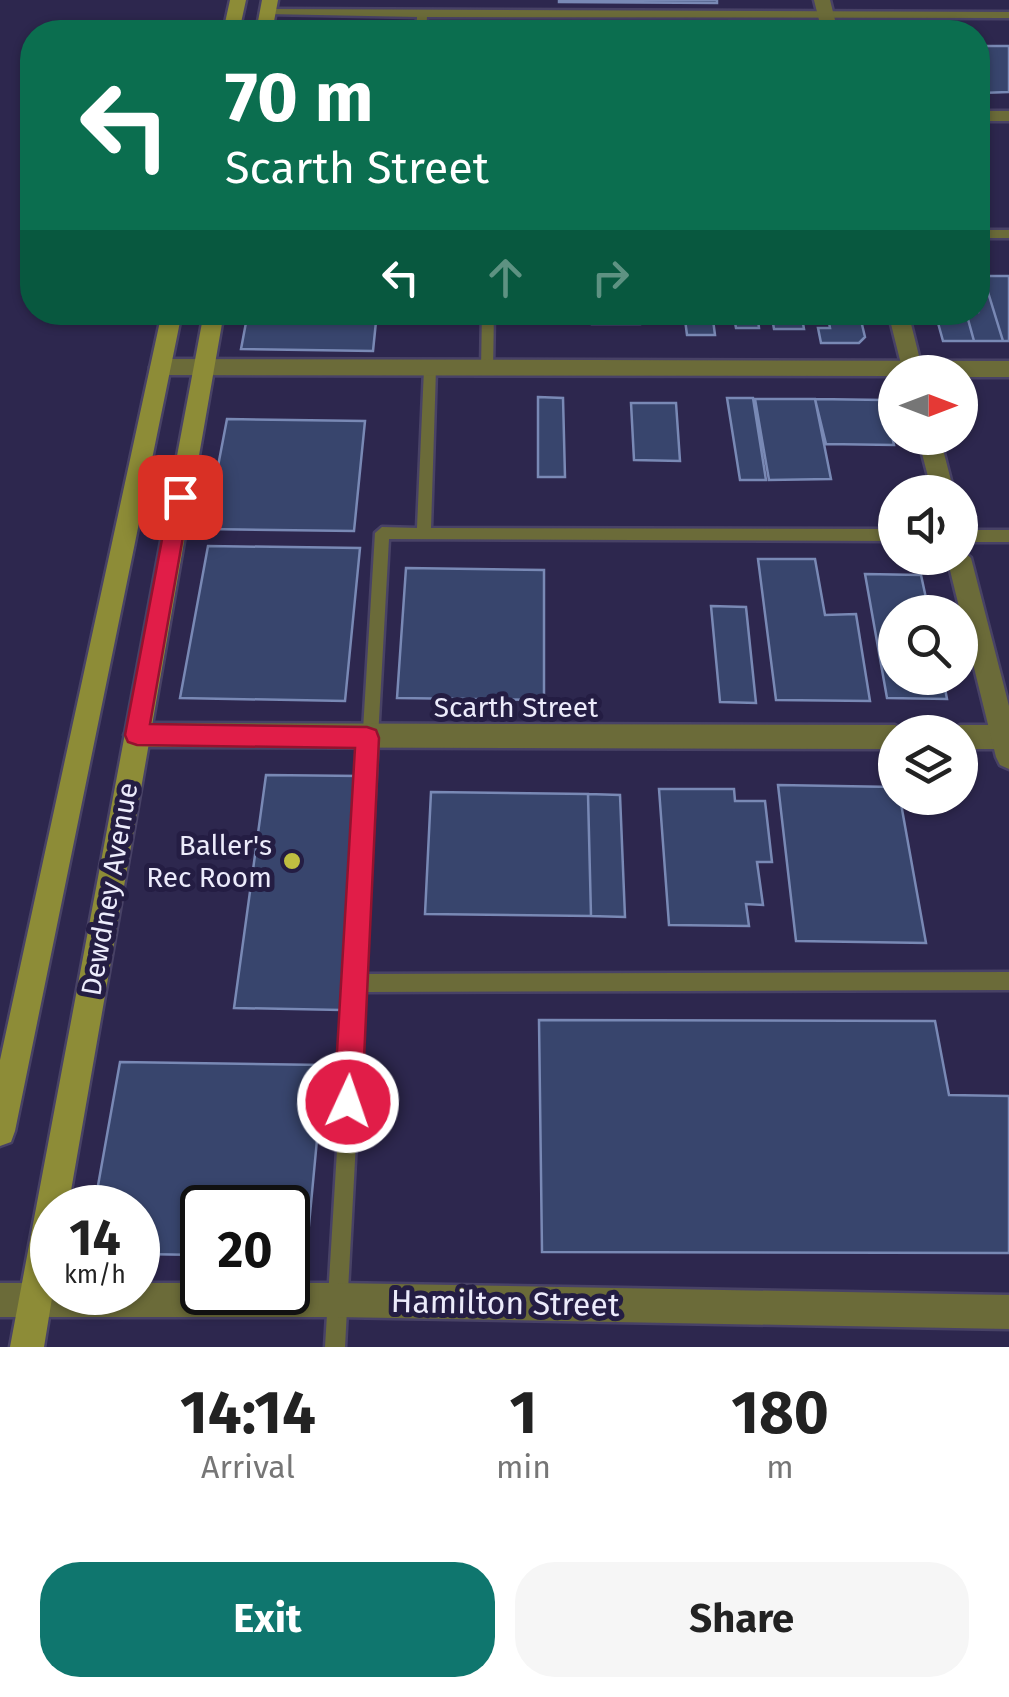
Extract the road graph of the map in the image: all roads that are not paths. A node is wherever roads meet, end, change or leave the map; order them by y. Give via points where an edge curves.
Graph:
1 (389, 0) edge
2 (269, 6) edge
3 (329, 6) edge
4 (824, 7) edge
5 (388, 14) junction
6 (422, 14) junction
7 (1009, 15) edge
8 (422, 20) edge
9 (169, 325) edge
10 (212, 325) edge
11 (488, 325) edge
12 (901, 325) edge
13 (909, 355) edge
14 (161, 367) junction
15 (204, 367) junction
16 (430, 368) junction
17 (486, 369) junction
18 (1009, 369) edge
19 (978, 370) edge
20 (878, 371) edge
21 (424, 533) junction
22 (878, 536) edge
23 (978, 536) edge
24 (1009, 536) edge
25 (963, 575) edge
26 (137, 735) junction
27 (878, 737) edge
28 (367, 738) junction
29 (978, 739) edge
30 (1007, 743) edge
31 (1009, 981) edge
32 (354, 983) junction
33 (0, 1131) edge
34 (56, 1185) edge
35 (0, 1300) edge
36 (30, 1300) edge
37 (160, 1300) edge
38 (337, 1300) junction
39 (1009, 1312) edge
40 (32, 1315) edge
41 (27, 1347) edge
42 (334, 1347) edge

1 - 5 lane
2 - 3 lane
3 - 5 lane
4 - 6 lane
4 - 7 lane
5 - 6 lane
6 - 8 lane
9 - 14 main road, Dewdney Avenue
10 - 15 main road, Dewdney Avenue
11 - 17 lane
12 - 13 street
14 - 15 street
14 - 33 main road, Dewdney Avenue
15 - 16 street
15 - 26 main road, Dewdney Avenue
16 - 17 street
16 - 21 lane
17 - 20 street
18 - 19 street
21 - 22 lane
21 - 28 lane via 382,533
23 - 24 lane
25 - 30 street
26 - 28 street, Scarth Street
26 - 34 main road, Dewdney Avenue
27 - 28 street, Scarth Street
28 - 32 lane
29 - 30 street
31 - 32 lane
32 - 38 lane
35 - 36 street, Hamilton Street
37 - 38 street, Hamilton Street
38 - 39 street, Hamilton Street
38 - 42 lane
40 - 41 main road, Dewdney Avenue

